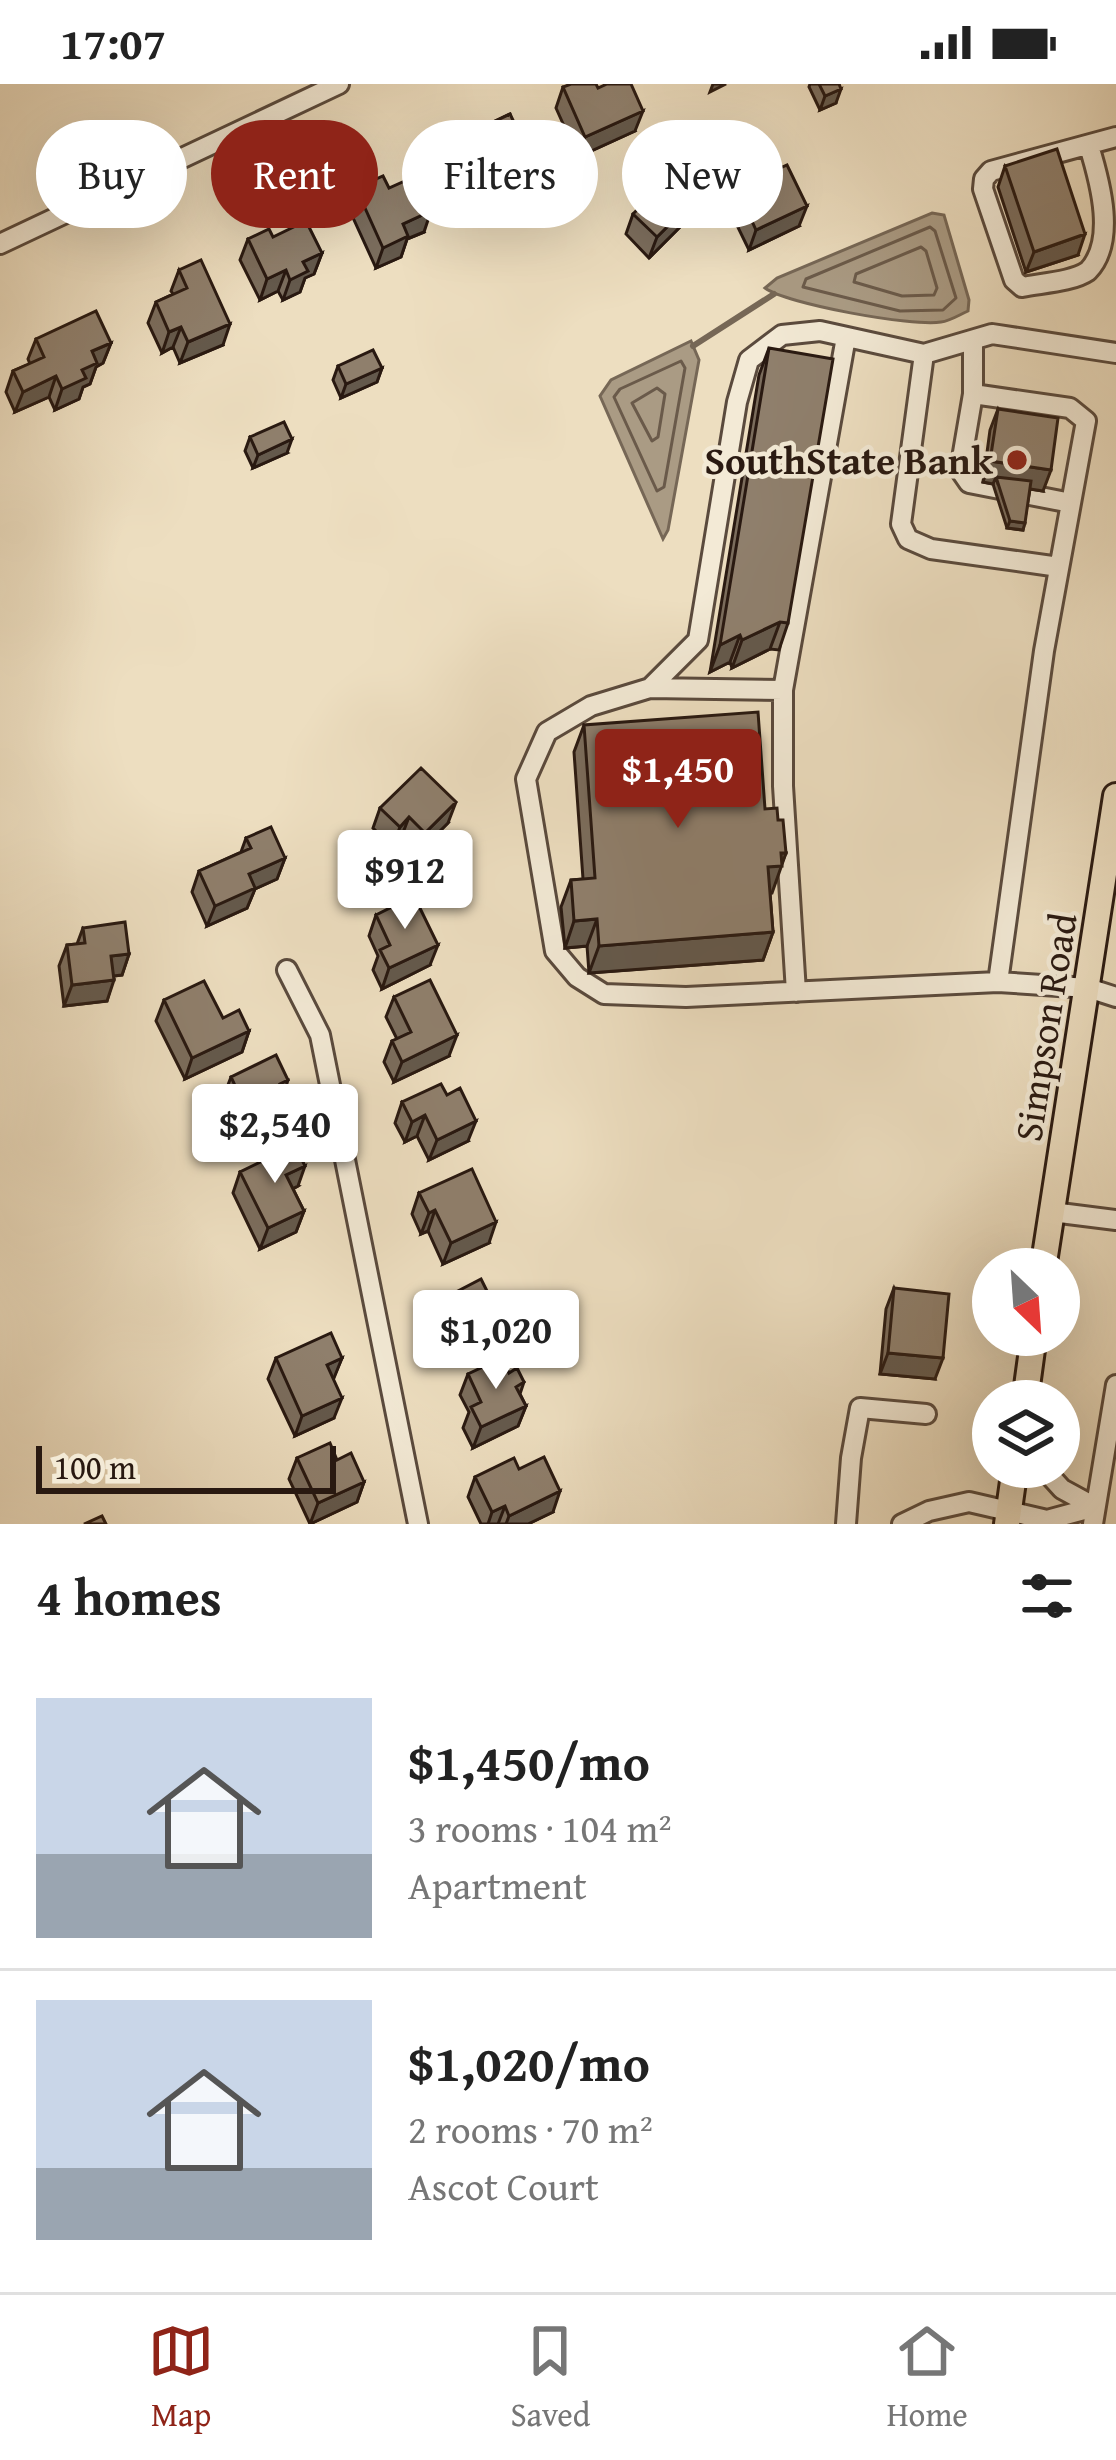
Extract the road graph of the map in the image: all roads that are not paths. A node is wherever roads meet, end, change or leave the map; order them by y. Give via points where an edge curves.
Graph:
1 (339, 84) edge
2 (1116, 137) edge
3 (1090, 146) junction
4 (0, 244) edge
5 (846, 337) junction
6 (973, 340) junction
7 (1116, 353) edge
8 (925, 354) junction
9 (973, 394) junction
10 (1071, 503) junction
11 (1060, 567) junction
12 (650, 688) junction
13 (783, 690) junction
14 (1116, 796) edge
15 (286, 970) dead end
16 (998, 982) junction
17 (1088, 988) junction
18 (796, 992) junction
19 (1116, 997) edge
20 (1052, 1212) junction
21 (1116, 1220) edge
22 (1046, 1248) edge
23 (1116, 1385) edge
24 (926, 1414) dead end
25 (1012, 1488) edge
26 (1061, 1488) edge
27 (1116, 1511) edge
28 (1094, 1516) edge
29 (1008, 1518) edge
30 (418, 1524) edge
31 (846, 1524) edge
32 (902, 1524) edge

1 - 4 street
2 - 3 street
3 - 3 street via 1113,227 1108,243 1085,273 1022,287 984,179
5 - 8 street
5 - 12 street via 782,335 749,360 698,640
5 - 13 street
6 - 7 street via 992,334
6 - 8 street
6 - 9 street
8 - 11 street via 901,524 908,539
9 - 10 street via 960,470 969,483
9 - 10 street via 1070,408 1086,421
10 - 11 street
11 - 16 street
12 - 13 street
12 - 18 street via 591,706 548,732 526,778 555,951 604,994
13 - 18 street
14 - 17 main road, Simpson Road
15 - 30 street via 320,1035
16 - 17 street
16 - 18 street
17 - 19 street
17 - 20 main road, Simpson Road
20 - 21 street
20 - 22 main road, Simpson Road
23 - 28 street
24 - 31 street via 860,1408
25 - 29 main road
26 - 28 street
27 - 28 street
28 - 29 street
29 - 32 street via 968,1502

